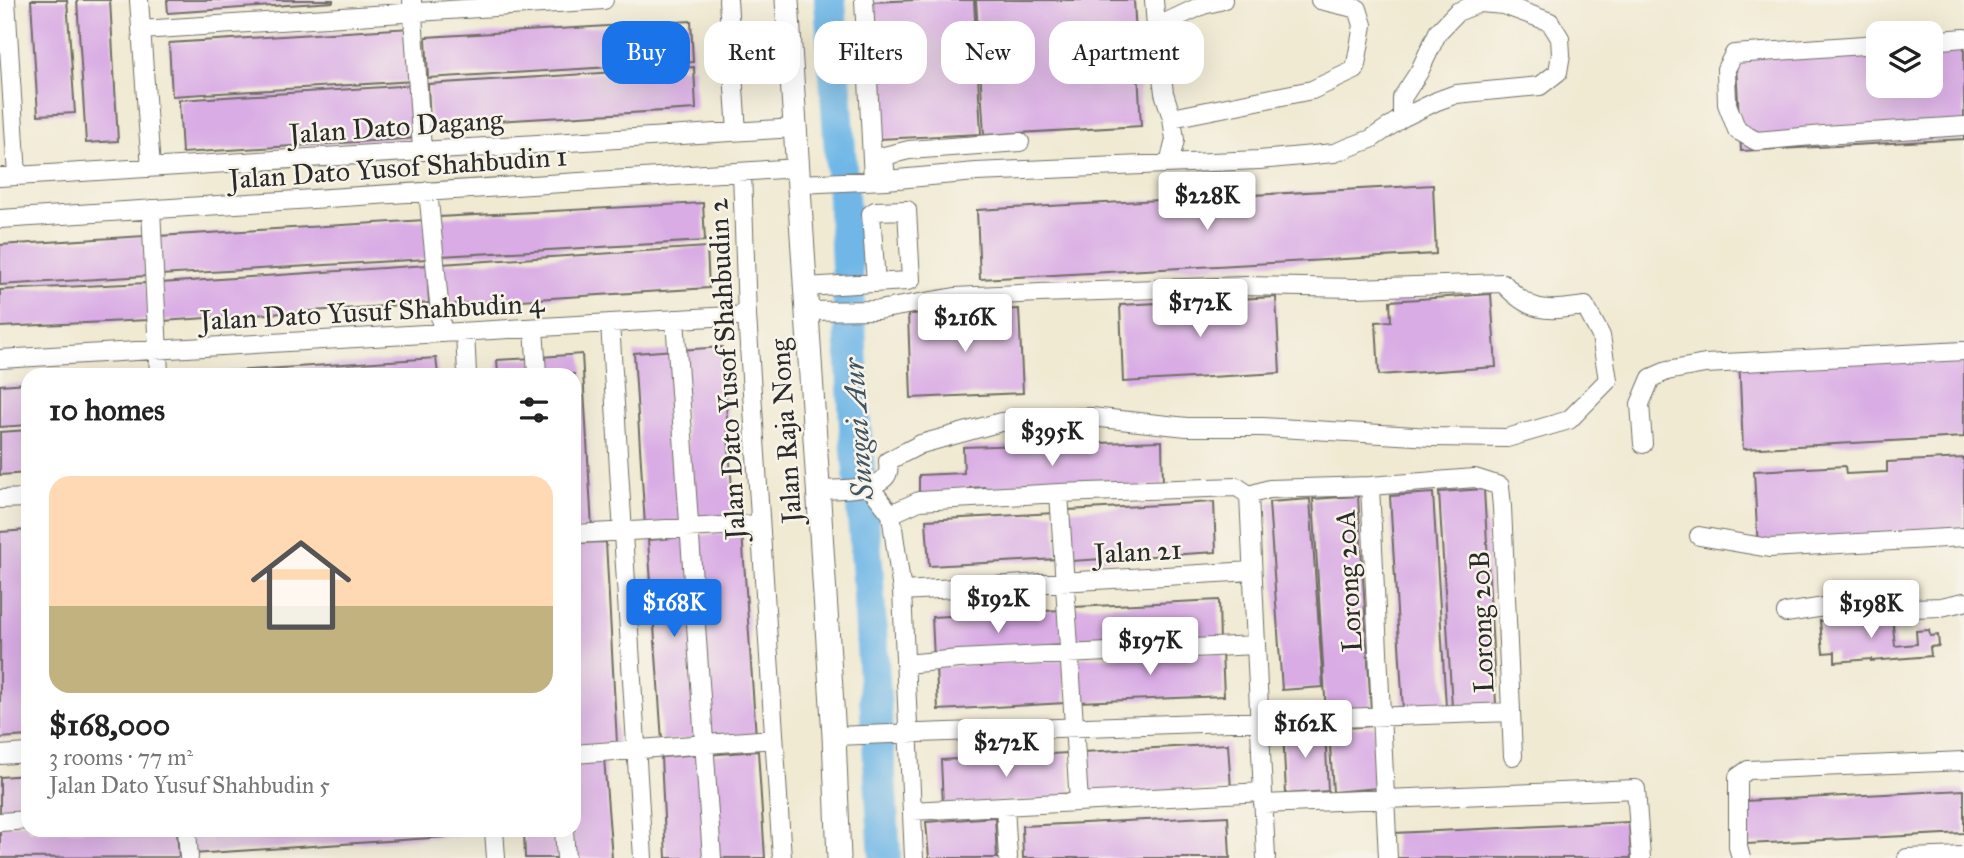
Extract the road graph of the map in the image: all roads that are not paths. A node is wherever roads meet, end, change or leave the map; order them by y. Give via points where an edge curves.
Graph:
1 (6, 0) edge
2 (139, 0) edge
3 (604, 0) edge
4 (727, 0) edge
5 (787, 0) edge
6 (863, 0) edge
7 (1154, 0) edge
8 (1223, 0) edge
9 (1320, 0) edge
10 (412, 6) edge
11 (1156, 21) edge
12 (1169, 21) edge
13 (141, 30) junction
14 (1964, 38) edge
15 (1943, 40) edge
16 (1866, 45) edge
17 (1163, 84) edge
18 (1172, 118) junction
19 (1402, 118) junction
20 (1964, 126) edge
21 (796, 128) junction
22 (737, 132) junction
23 (1020, 142) dead end
24 (422, 150) junction
25 (878, 158) junction
26 (1169, 164) junction
27 (151, 167) junction
28 (742, 172) junction
29 (8, 176) edge
30 (799, 176) junction
31 (880, 180) junction
32 (428, 191) junction
33 (151, 209) junction
34 (0, 219) edge
35 (869, 282) dead end
36 (805, 286) junction
37 (807, 311) junction
38 (747, 315) junction
39 (675, 319) junction
40 (610, 323) junction
41 (534, 328) junction
42 (465, 332) junction
43 (442, 333) junction
44 (158, 350) junction
45 (1964, 351) edge
46 (0, 359) edge
47 (159, 368) edge
48 (467, 368) edge
49 (537, 368) edge
50 (1643, 444) dead end
51 (1370, 486) junction
52 (860, 487) junction
53 (818, 490) junction
54 (1059, 493) junction
55 (1249, 495) junction
56 (21, 498) edge
57 (0, 499) edge
58 (891, 514) junction
59 (760, 524) junction
60 (689, 528) junction
61 (623, 531) junction
62 (581, 534) edge
63 (1699, 536) dead end
64 (1964, 537) edge
65 (1252, 571) junction
66 (1065, 582) junction
67 (902, 591) junction
68 (1964, 602) edge
69 (1786, 613) dead end
70 (1256, 645) junction
71 (1069, 654) junction
72 (905, 664) junction
73 (1511, 712) junction
74 (1381, 717) junction
75 (1259, 722) junction
76 (1074, 729) junction
77 (908, 734) junction
78 (834, 736) junction
79 (774, 739) junction
80 (704, 745) junction
81 (636, 750) junction
82 (21, 754) edge
83 (581, 754) edge
84 (0, 755) edge
85 (1513, 756) dead end
86 (1964, 761) edge
87 (1263, 798) junction
88 (1385, 799) junction
89 (1079, 802) junction
90 (1005, 806) junction
91 (912, 811) junction
92 (21, 820) edge
93 (0, 822) edge
94 (188, 837) edge
95 (494, 837) edge
96 (564, 837) edge
97 (1964, 856) edge
98 (189, 858) edge
99 (496, 858) edge
100 (566, 858) edge
101 (643, 858) edge
102 (712, 858) edge
103 (782, 858) edge
104 (839, 858) edge
105 (914, 858) edge
106 (1009, 858) edge
107 (1266, 858) edge
108 (1388, 858) edge
109 (1641, 858) edge
110 (1741, 858) edge
111 (1907, 858) edge

1 - 29 street
2 - 13 street
3 - 10 street
4 - 22 street
5 - 21 main road, Jalan Raja Nong
6 - 25 street
7 - 11 street
8 - 12 street
9 - 18 street via 1359,9 1363,25 1356,70 1312,90
10 - 13 street
10 - 24 street
13 - 27 street
14 - 15 street
16 - 20 street via 1734,54 1726,69 1727,104 1737,131 1756,141
17 - 18 street
18 - 26 street via 1175,140
19 - 19 street, Jalan Dato Yusof Shahbudin 1 via 1456,94 1540,86 1558,72 1560,38 1550,22 1504,5 1480,3 1457,12 1437,32 1402,98
19 - 26 street, Jalan Dato Yusof Shahbudin 1 via 1371,139 1334,153
21 - 22 street, Jalan Dato Dagang
21 - 30 main road, Jalan Raja Nong
22 - 24 street, Jalan Dato Dagang
23 - 25 street via 909,149
24 - 27 street, Jalan Dato Dagang
25 - 31 street
26 - 31 street, Jalan Dato Yusof Shahbudin 1
27 - 29 street, Jalan Dato Dagang
28 - 30 street, Jalan Dato Yusof Shahbudin 1
28 - 32 street, Jalan Dato Yusof Shahbudin 1
28 - 38 street, Jalan Dato Yusof Shahbudin 2
30 - 31 street, Jalan Dato Yusof Shahbudin 1
30 - 36 main road, Jalan Raja Nong
32 - 33 street, Jalan Dato Yusof Shahbudin 1
32 - 43 street
33 - 34 street, Jalan Dato Yusof Shahbudin 1
33 - 44 street
35 - 36 street
36 - 37 main road, Jalan Raja Nong
37 - 52 street via 878,310 955,297 1245,286 1503,283 1514,296 1544,310 1585,306 1601,335 1608,380 1569,420 1507,438 1187,427 1091,417 1001,422 920,444 888,461 883,480
37 - 53 main road, Jalan Raja Nong
38 - 39 street, Jalan Dato Yusuf Shahbudin 4
38 - 59 street, Jalan Dato Yusof Shahbudin 2
39 - 40 street, Jalan Dato Yusuf Shahbudin 4
39 - 60 street
40 - 41 street, Jalan Dato Yusuf Shahbudin 4
40 - 61 street
41 - 42 street, Jalan Dato Yusuf Shahbudin 4
41 - 49 street
42 - 43 street, Jalan Dato Yusuf Shahbudin 4
42 - 48 street
43 - 44 street, Jalan Dato Yusuf Shahbudin 4
44 - 46 street, Jalan Dato Yusuf Shahbudin 4
44 - 47 street
45 - 50 street via 1706,364 1667,371 1651,378 1640,404
51 - 55 street via 1269,489
51 - 73 street, Lorong 20B via 1475,478 1500,485
51 - 74 street, Lorong 20A
52 - 53 street
52 - 58 street
53 - 78 main road, Jalan Raja Nong
54 - 55 street via 1237,487
54 - 58 street via 919,501
54 - 66 street
55 - 65 street
56 - 57 street
58 - 67 street
59 - 60 street
59 - 79 street, Jalan Dato Yusof Shahbudin 2
60 - 61 street
60 - 80 street
61 - 62 street
61 - 81 street
63 - 64 street via 1769,548
65 - 66 street, Jalan 21
65 - 70 street
66 - 67 street, Jalan 21
66 - 71 street
67 - 72 street
68 - 69 street via 1912,608 1843,604
70 - 71 street
70 - 75 street
71 - 72 street
71 - 76 street
72 - 77 street
73 - 74 street
73 - 85 street, Lorong 20B
74 - 75 street
74 - 88 street, Lorong 20A
75 - 76 street
75 - 87 street
76 - 77 street
76 - 89 street
77 - 78 street
77 - 91 street
78 - 104 main road, Jalan Raja Nong
79 - 80 street
79 - 103 street, Jalan Dato Yusof Shahbudin 2
80 - 81 street
80 - 102 street
81 - 83 street
81 - 101 street
82 - 84 street
86 - 110 street via 1748,770 1738,777
87 - 88 street
87 - 89 street
87 - 107 street
88 - 108 street, Lorong 20A
88 - 109 street via 1636,789
89 - 90 street
90 - 91 street
90 - 106 street
91 - 105 street
92 - 93 street
94 - 98 street
95 - 99 street
96 - 100 street
97 - 111 street

